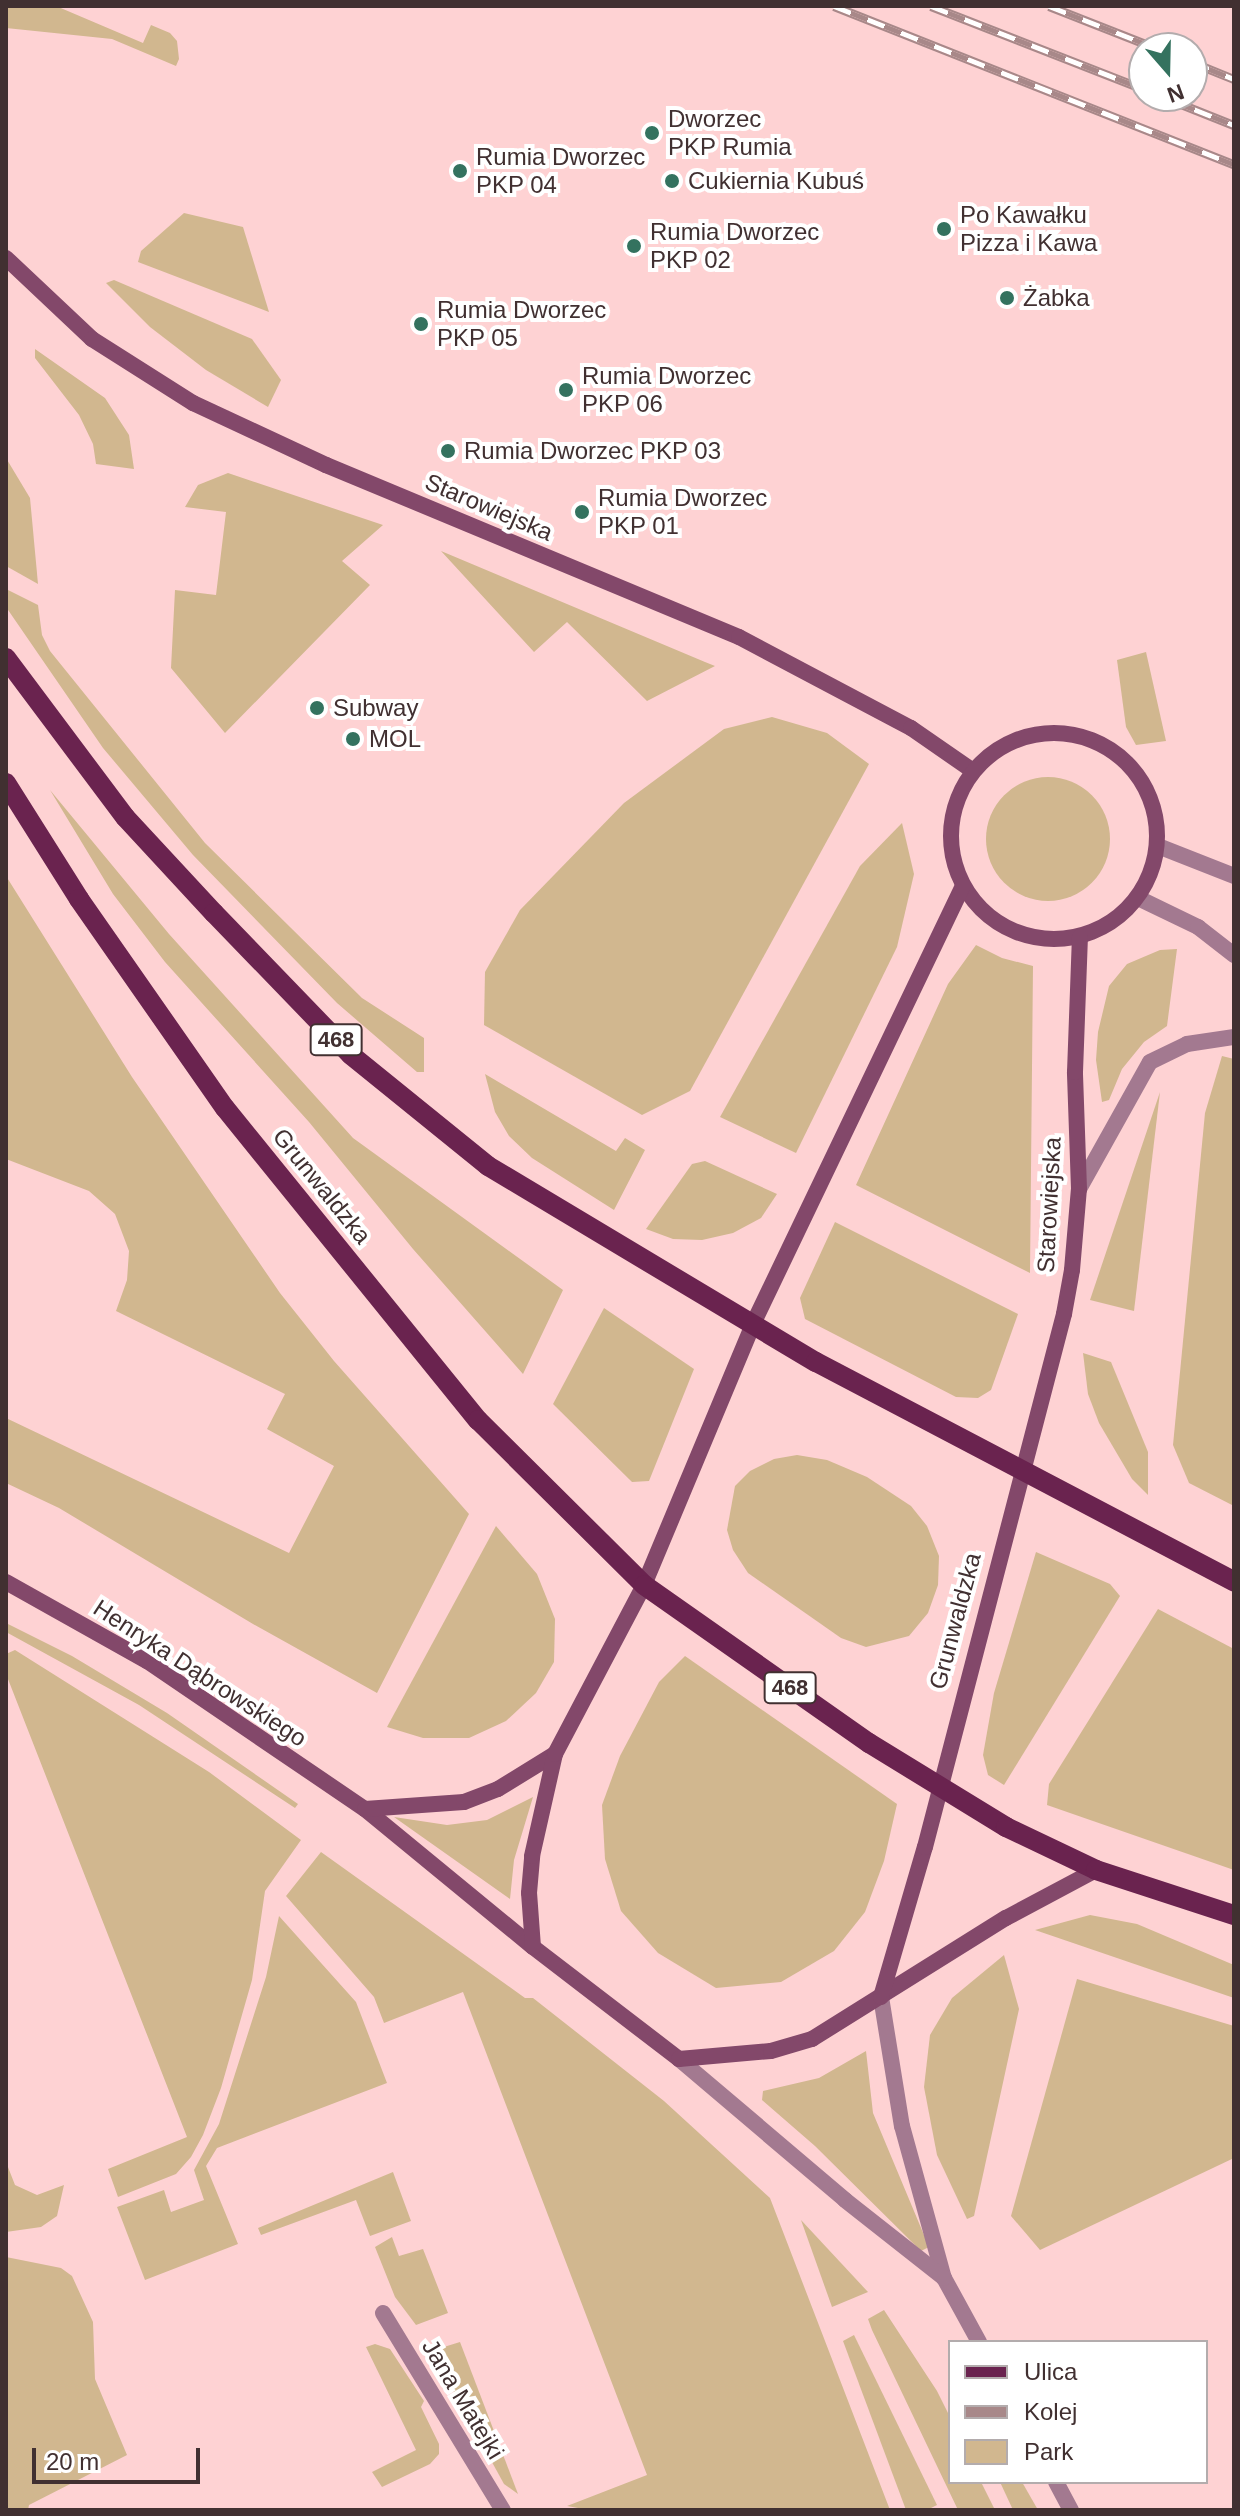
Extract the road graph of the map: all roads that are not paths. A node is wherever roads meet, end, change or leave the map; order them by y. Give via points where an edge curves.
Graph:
1 (6, 258) edge
2 (6, 658) edge
3 (973, 771) junction
4 (6, 783) edge
5 (1158, 846) junction
6 (1234, 876) edge
7 (963, 886) junction
8 (1138, 898) junction
9 (1080, 937) junction
10 (1234, 955) edge
11 (1234, 1037) edge
12 (1079, 1189) junction
13 (753, 1324) junction
14 (1024, 1471) junction
15 (1234, 1581) edge
16 (6, 1582) edge
17 (644, 1585) junction
18 (555, 1754) junction
19 (939, 1784) junction
20 (365, 1809) junction
21 (1096, 1870) junction
22 (1234, 1915) edge
23 (533, 1947) junction
24 (881, 1997) junction
25 (679, 2059) junction
26 (944, 2278) junction
27 (383, 2313) dead end
28 (978, 2340) edge
29 (1057, 2484) edge
30 (503, 2510) edge
31 (1071, 2510) edge

1 - 3 main road, Starowiejska via 92,339 193,403 326,465 739,637 911,728
2 - 13 main road, 468 via 125,817 351,1055 488,1166
3 - 5 main road via 1014,741 1039,734 1084,737 1123,759 1139,776 1152,802
3 - 7 main road via 957,799 951,830 952,859
4 - 17 main road, Grunwaldzka / 468 via 79,899 225,1108 478,1420
5 - 6 street
5 - 8 main road
7 - 9 main road via 984,913 1012,932 1046,939
7 - 13 main road
8 - 9 main road via 1111,923
8 - 10 street via 1198,927
9 - 12 main road, Starowiejska via 1075,1072
11 - 12 street via 1187,1044 1150,1062
12 - 14 main road, Starowiejska via 1064,1314
13 - 14 main road, 468
13 - 17 main road
14 - 15 main road, 468
14 - 19 main road, Grunwaldzka
16 - 20 main road, Henryka Dąbrowskiego via 147,1661
17 - 18 main road
17 - 19 main road, Grunwaldzka / 468 via 869,1743
18 - 20 main road via 478,1799
18 - 23 main road via 532,1856
19 - 21 main road, Grunwaldzka / 468 via 1006,1827
19 - 24 main road
20 - 23 main road, Henryka Dąbrowskiego
21 - 22 main road, Grunwaldzka / 468
21 - 24 main road via 1006,1918
23 - 25 main road, Henryka Dąbrowskiego
24 - 25 main road via 840,2025 793,2046
24 - 26 street via 902,2126
25 - 26 street
26 - 28 street
27 - 30 street, Jana Matejki
29 - 31 street

